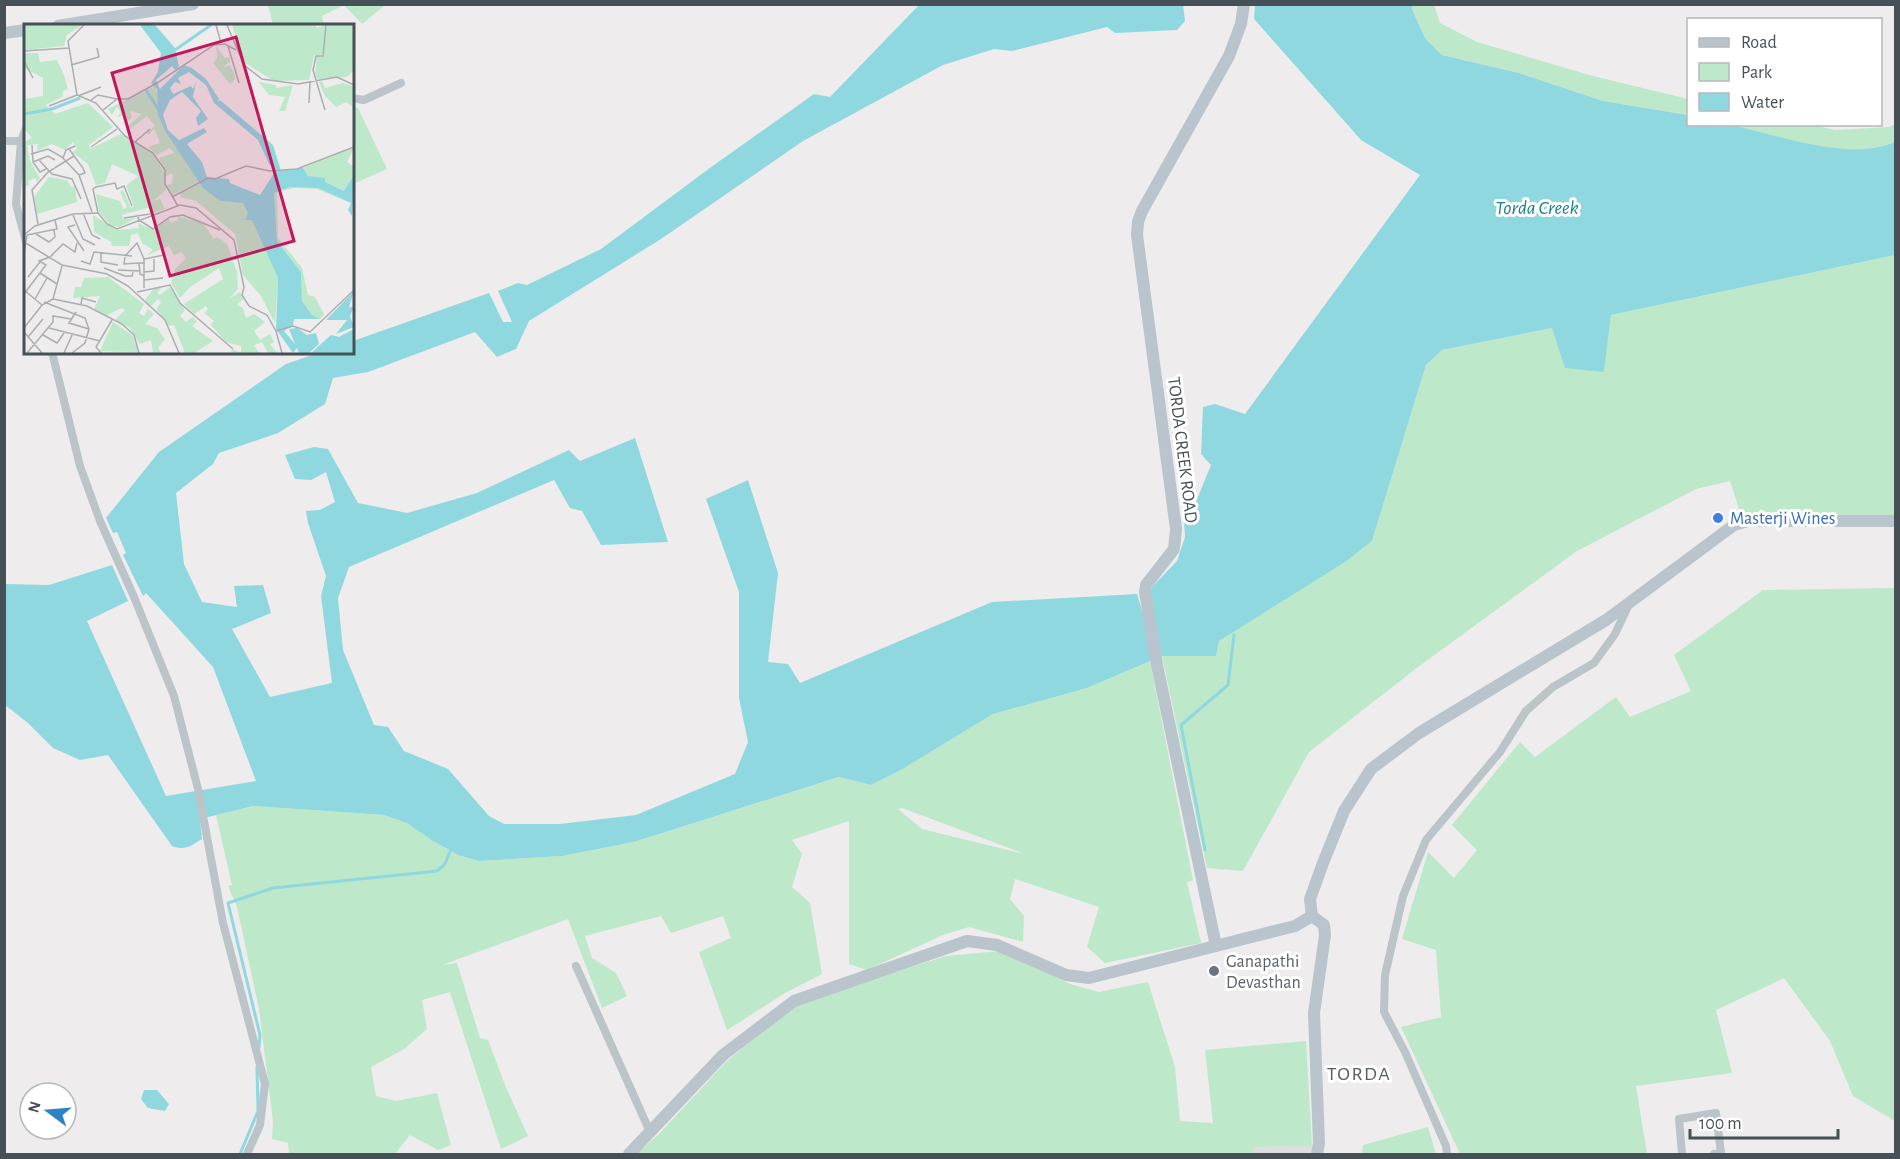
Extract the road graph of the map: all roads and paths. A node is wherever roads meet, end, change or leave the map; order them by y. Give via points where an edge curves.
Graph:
1 (194, 4) edge
2 (1245, 4) edge
3 (114, 21) edge
4 (80, 24) edge
5 (24, 30) edge
6 (4, 33) edge
7 (402, 83) dead end
8 (354, 98) edge
9 (24, 133) edge
10 (4, 141) edge
11 (21, 141) junction
12 (24, 234) edge
13 (52, 354) edge
14 (1896, 521) edge
15 (1629, 603) junction
16 (1312, 916) junction
17 (1216, 946) junction
18 (576, 966) dead end
19 (650, 1132) junction
20 (247, 1155) edge
21 (628, 1155) edge
22 (1317, 1155) edge
23 (1447, 1155) edge
24 (1682, 1155) edge
25 (1714, 1155) edge

1 - 3 street
2 - 17 street, TORDA CREEK ROAD via 1229,56 1142,211 1137,235 1176,529 1174,549 1146,585 1145,592
3 - 4 street
5 - 6 street
7 - 8 street via 364,100
9 - 11 street
10 - 11 street
11 - 12 street via 16,204
13 - 20 street via 80,466 174,696 198,789 223,923 265,1084 260,1125
14 - 15 street via 1748,521 1734,525
15 - 16 street via 1419,733 1371,769 1344,811 1323,863 1310,898
15 - 23 street via 1615,634 1594,663 1554,687 1526,711 1500,752 1426,840 1403,896 1385,975 1384,1012 1405,1052
16 - 17 street via 1295,926
16 - 22 street via 1324,925 1325,935 1314,1012
17 - 19 street via 1089,978 1066,975 997,945 967,941 937,950 794,1001 723,1055
18 - 19 street
19 - 21 street
24 - 25 street via 1679,1119 1716,1113 1721,1153

